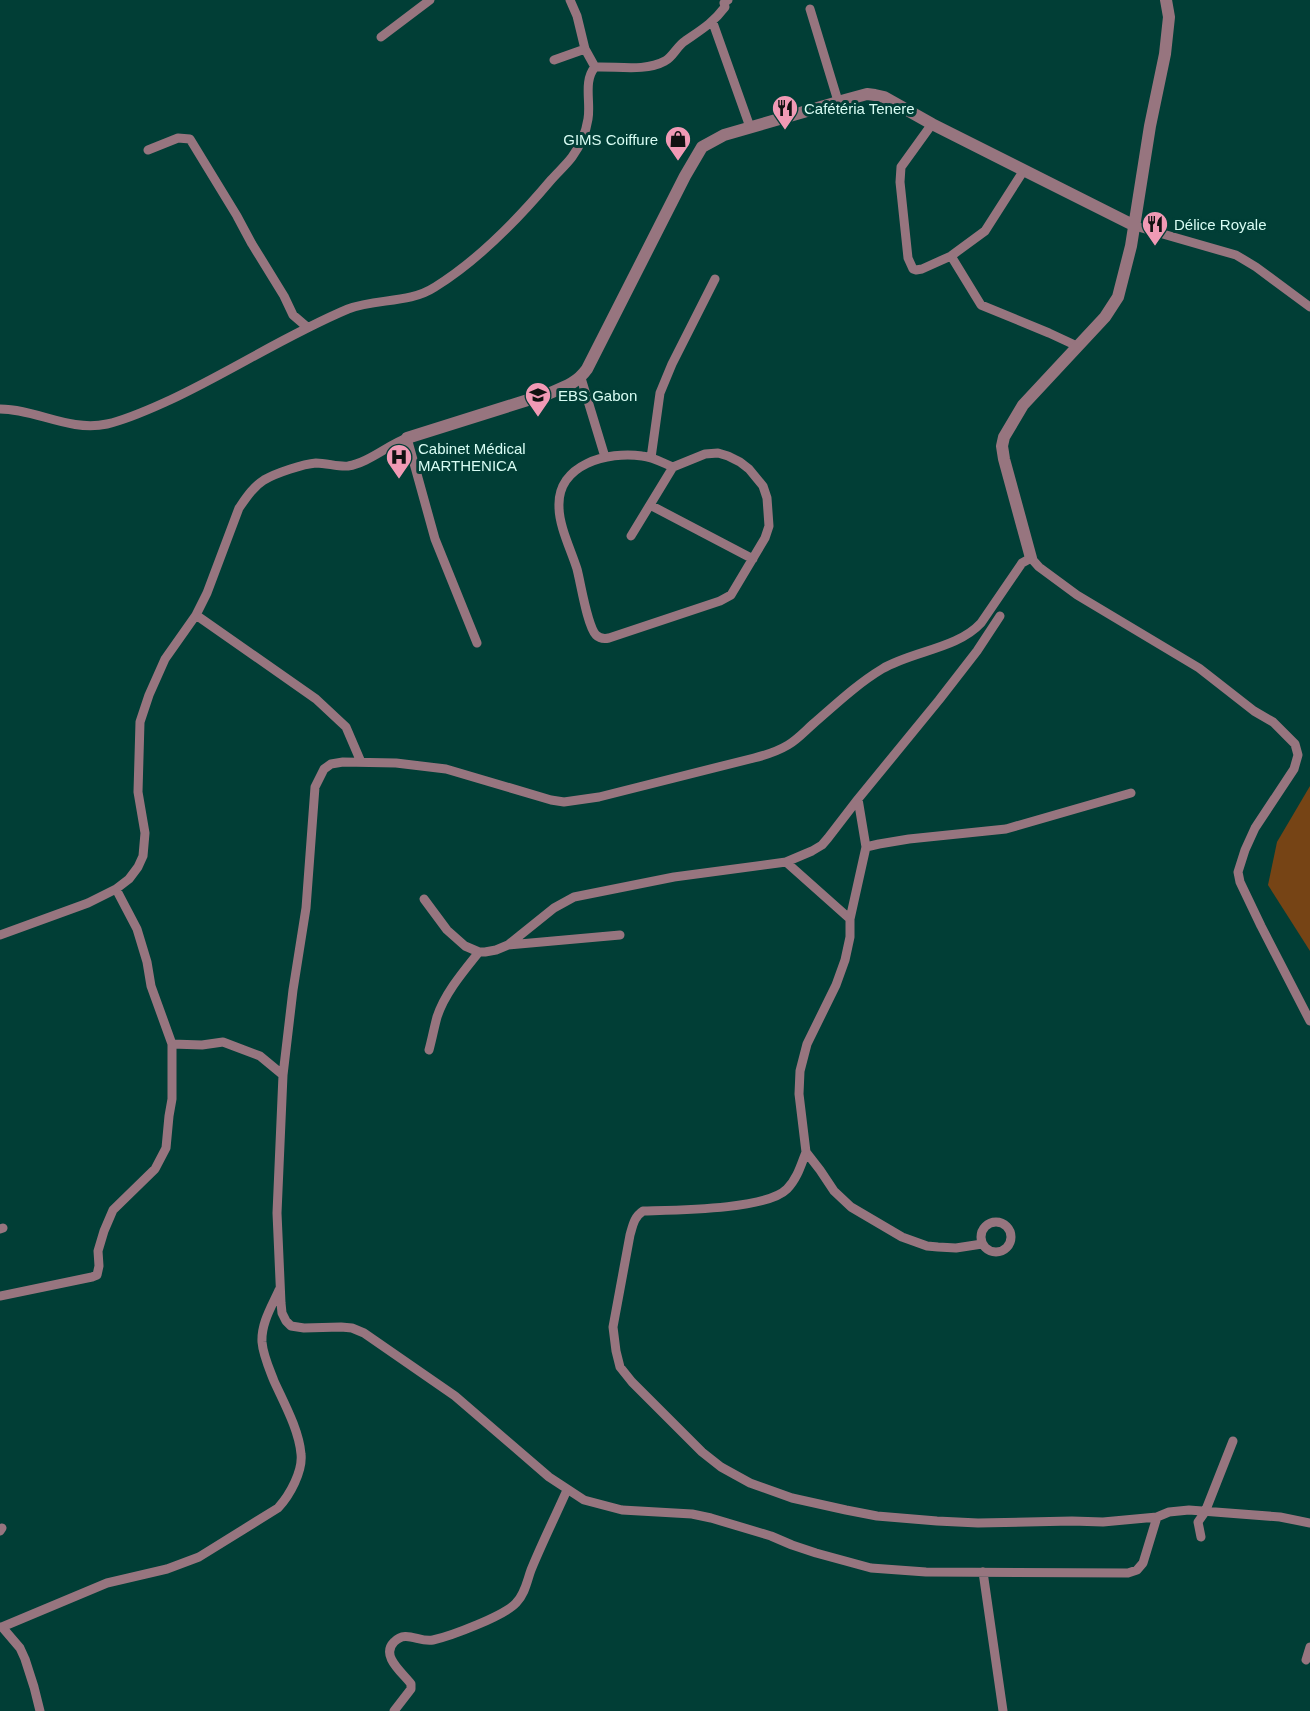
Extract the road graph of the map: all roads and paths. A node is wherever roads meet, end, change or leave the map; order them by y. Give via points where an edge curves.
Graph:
1 (430, 0) edge
2 (570, 0) edge
3 (729, 0) edge
4 (1166, 0) edge
5 (810, 9) dead end
6 (712, 23) junction
7 (381, 37) dead end
8 (585, 49) junction
9 (554, 60) dead end
10 (595, 67) junction
11 (838, 101) junction
12 (932, 124) junction
13 (750, 128) junction
14 (148, 150) dead end
15 (1024, 170) junction
16 (1135, 226) junction
17 (951, 256) junction
18 (715, 279) dead end
19 (1310, 306) edge
20 (307, 327) junction
21 (1077, 346) junction
22 (580, 378) junction
23 (0, 409) edge
24 (407, 438) junction
25 (605, 457) junction
26 (651, 458) junction
27 (673, 467) junction
28 (650, 505) junction
29 (631, 536) dead end
30 (1030, 558) junction
31 (753, 559) junction
32 (196, 615) junction
33 (1000, 616) dead end
34 (477, 644) dead end
35 (361, 762) junction
36 (1131, 793) dead end
37 (858, 799) junction
38 (866, 847) junction
39 (786, 862) junction
40 (116, 889) junction
41 (424, 899) dead end
42 (850, 919) junction
43 (0, 935) edge
44 (620, 935) dead end
45 (508, 945) junction
46 (478, 952) junction
47 (1310, 1021) edge
48 (172, 1044) junction
49 (429, 1050) dead end
50 (283, 1075) junction
51 (806, 1152) junction
52 (982, 1244) dead end
53 (280, 1288) junction
54 (0, 1296) edge
55 (1233, 1441) dead end
56 (567, 1490) junction
57 (1205, 1512) junction
58 (1157, 1517) junction
59 (1310, 1523) edge
60 (1201, 1537) dead end
61 (983, 1572) junction
62 (1, 1627) edge
63 (1310, 1647) edge
64 (1306, 1660) dead end
65 (40, 1711) edge
66 (394, 1711) edge
67 (1003, 1711) edge

1 - 7 street
2 - 8 street
3 - 6 street
4 - 16 street via 1165,54
5 - 11 street
6 - 10 street via 684,41 667,61 640,67
6 - 13 street
8 - 9 street
8 - 10 street
10 - 20 street via 588,81 588,121 572,158 491,242 424,294 363,304
11 - 12 street via 875,94
11 - 13 street
12 - 15 street
12 - 17 street via 901,167 909,258 916,270
13 - 22 street via 702,147
14 - 20 street via 178,138 190,139 293,315
15 - 16 street
15 - 17 street via 984,231
16 - 19 street via 1236,255
16 - 21 street via 1118,297
17 - 21 street via 981,304
18 - 26 street via 660,393
20 - 23 street via 194,389 106,424 57,422
21 - 30 street via 1023,405 1002,446
22 - 24 street via 550,393
22 - 25 street
24 - 32 street via 348,466 315,463 264,480 239,508
24 - 34 street via 435,539
25 - 26 street
25 - 31 street via 578,468 559,499 561,519 598,637 609,638 720,601 731,595
26 - 27 street
27 - 28 street
27 - 31 street via 718,453 740,462 757,478 767,498 769,526
28 - 29 street
28 - 31 street
30 - 35 street via 1022,563 973,632 880,670 789,744 762,756 610,795 564,802 434,766
30 - 47 street via 1077,595 1199,668 1280,727 1295,744 1298,755 1294,769 1255,828 1238,872 1252,909
32 - 35 street via 316,699 346,727
32 - 40 street via 165,659 140,722 138,792 145,833 143,856 129,879
33 - 37 street via 939,700
35 - 50 street via 331,764 317,781 306,908
36 - 38 street via 1006,829
37 - 38 street
37 - 39 street via 822,844
38 - 42 street
39 - 42 street
39 - 45 street via 674,877 574,897
40 - 43 street
40 - 48 street via 137,929 151,986
41 - 46 street via 447,930
42 - 51 street via 845,960 807,1044 800,1071
44 - 45 street
45 - 46 street
46 - 49 street via 444,1000
48 - 50 street via 223,1042 260,1056
48 - 54 street via 172,1100 166,1148 155,1169 113,1210 98,1251 96,1275
50 - 53 street via 277,1213
51 - 52 street via 834,1191 851,1207 902,1237 938,1247
51 - 58 street via 787,1189 769,1200 639,1214 630,1235 613,1327 620,1367 632,1382 720,1467 792,1498 877,1516 947,1522 1103,1522
53 - 56 street via 282,1313 291,1326 352,1328 364,1333 455,1396
53 - 62 street via 264,1325 262,1341 302,1455 286,1500 199,1557 107,1583
55 - 57 street
56 - 61 street via 612,1508 711,1518 871,1568
56 - 66 street via 515,1605 496,1617 430,1641 407,1636 392,1643 390,1657 411,1684
57 - 58 street via 1177,1510
57 - 59 street
57 - 60 street via 1197,1522
58 - 61 street via 1143,1563 1128,1573
61 - 67 street
62 - 65 street via 20,1648
63 - 64 street

